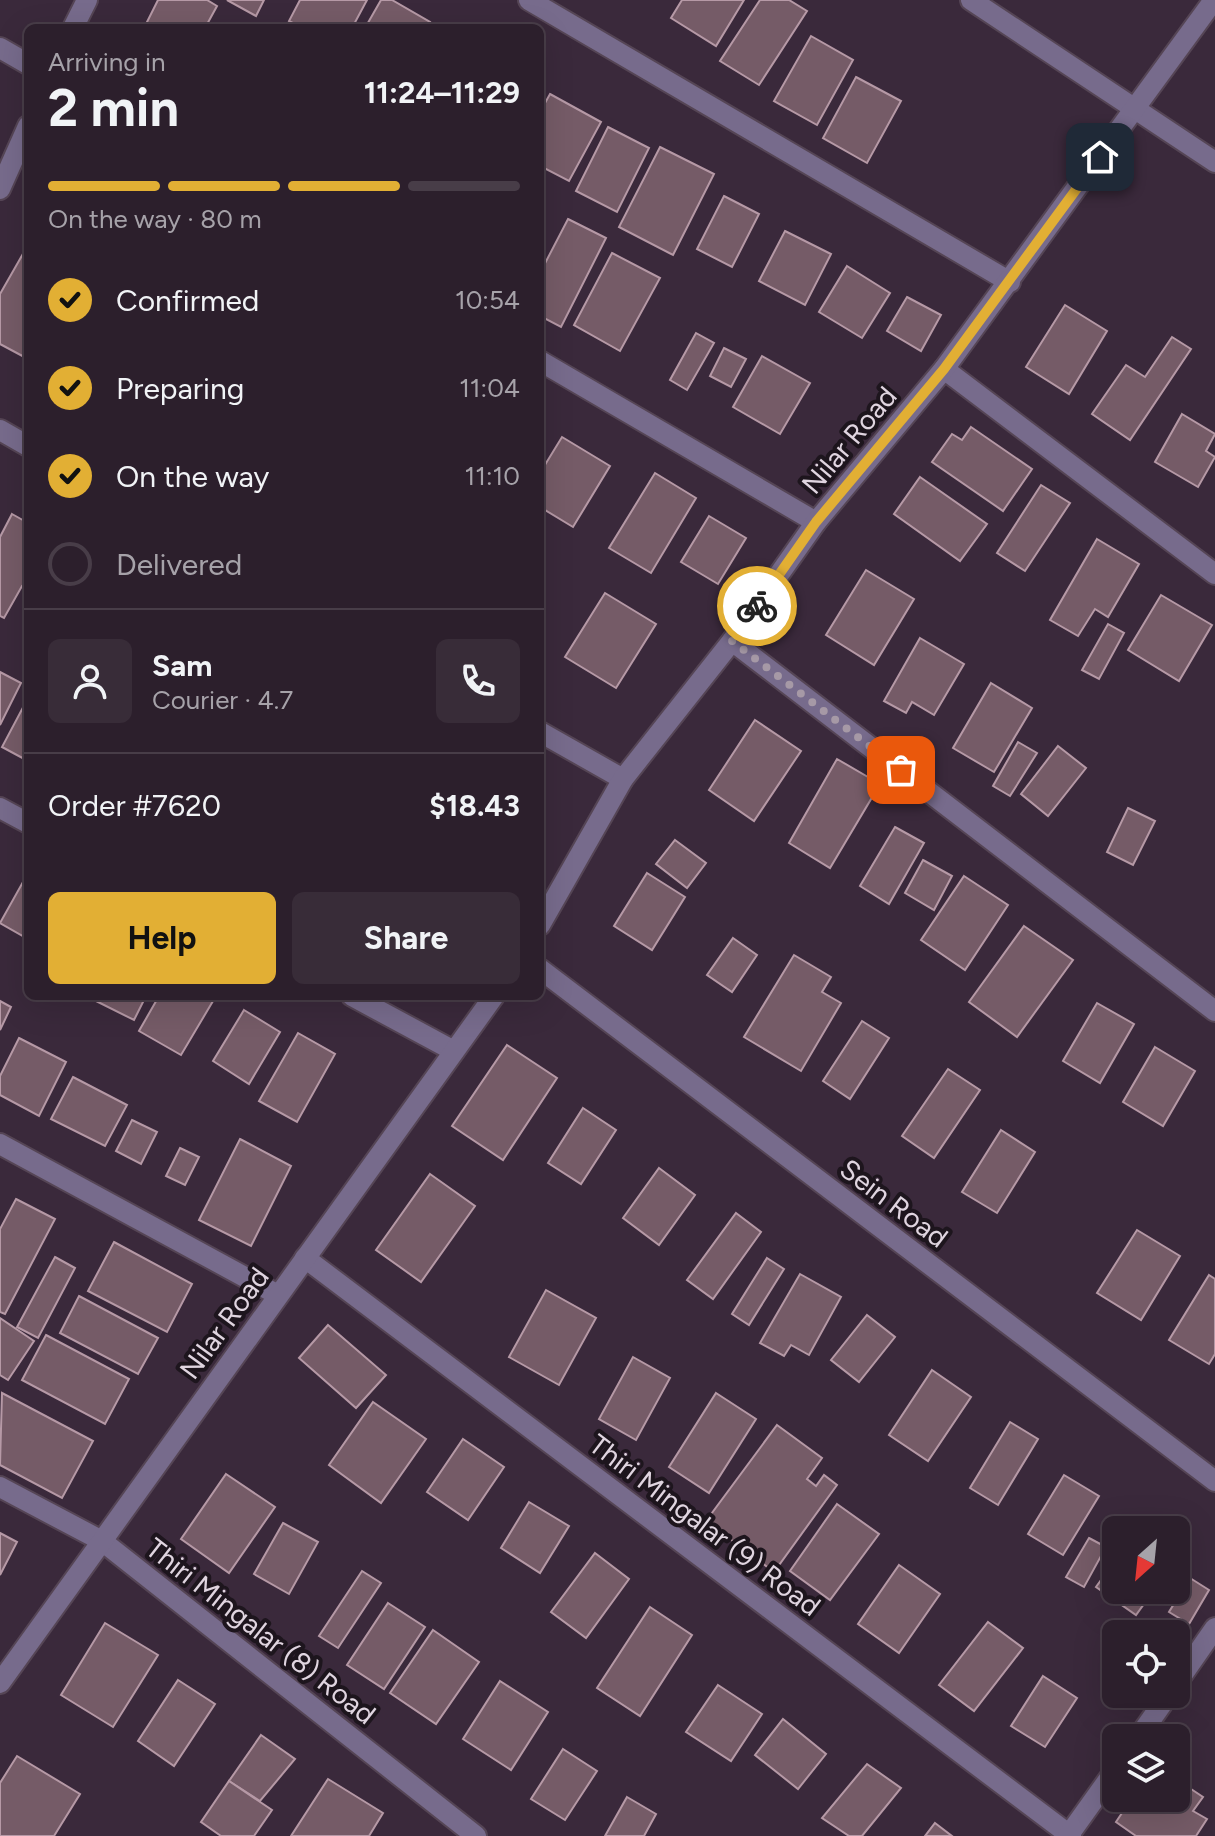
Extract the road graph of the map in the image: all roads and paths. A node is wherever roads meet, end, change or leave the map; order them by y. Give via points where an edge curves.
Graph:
1 (87, 0) edge
2 (529, 0) edge
3 (971, 0) edge
4 (1214, 0) edge
5 (75, 24) edge
6 (0, 48) edge
7 (24, 62) edge
8 (1136, 107) junction
9 (24, 135) edge
10 (1215, 162) edge
11 (0, 189) edge
12 (1010, 282) junction
13 (544, 363) edge
14 (944, 369) junction
15 (0, 430) edge
16 (24, 444) edge
17 (816, 522) junction
18 (1215, 574) edge
19 (732, 641) junction
20 (544, 734) edge
21 (623, 779) junction
22 (0, 808) edge
23 (24, 821) edge
24 (544, 918) edge
25 (544, 972) edge
26 (359, 1000) edge
27 (491, 1000) edge
28 (1215, 1011) edge
29 (454, 1051) junction
30 (0, 1144) edge
31 (305, 1258) junction
32 (278, 1295) junction
33 (1215, 1481) edge
34 (0, 1487) edge
35 (102, 1541) junction
36 (1215, 1628) edge
37 (1190, 1664) edge
38 (0, 1683) edge
39 (1102, 1789) edge
40 (476, 1836) edge
41 (1070, 1836) edge

1 - 5 street
2 - 12 street
3 - 8 street
4 - 8 street, Nilar Road
6 - 7 street
8 - 10 street
8 - 12 street, Nilar Road
9 - 11 street
12 - 14 street, Nilar Road
13 - 17 street
14 - 17 street, Nilar Road
14 - 18 street
15 - 16 street
17 - 19 street, Nilar Road
19 - 21 street, Nilar Road
19 - 28 street
20 - 21 street
21 - 24 street, Nilar Road
22 - 23 street
25 - 33 street, Sein Road
26 - 29 street
27 - 29 street, Nilar Road
29 - 31 street, Nilar Road
30 - 32 street
31 - 32 street, Nilar Road
31 - 41 street, Thiri Mingalar (9) Road
32 - 35 street, Nilar Road
34 - 35 street, Thiri Mingalar (8) Road
35 - 38 street, Nilar Road
35 - 40 street, Thiri Mingalar (8) Road
36 - 37 street
39 - 41 street

